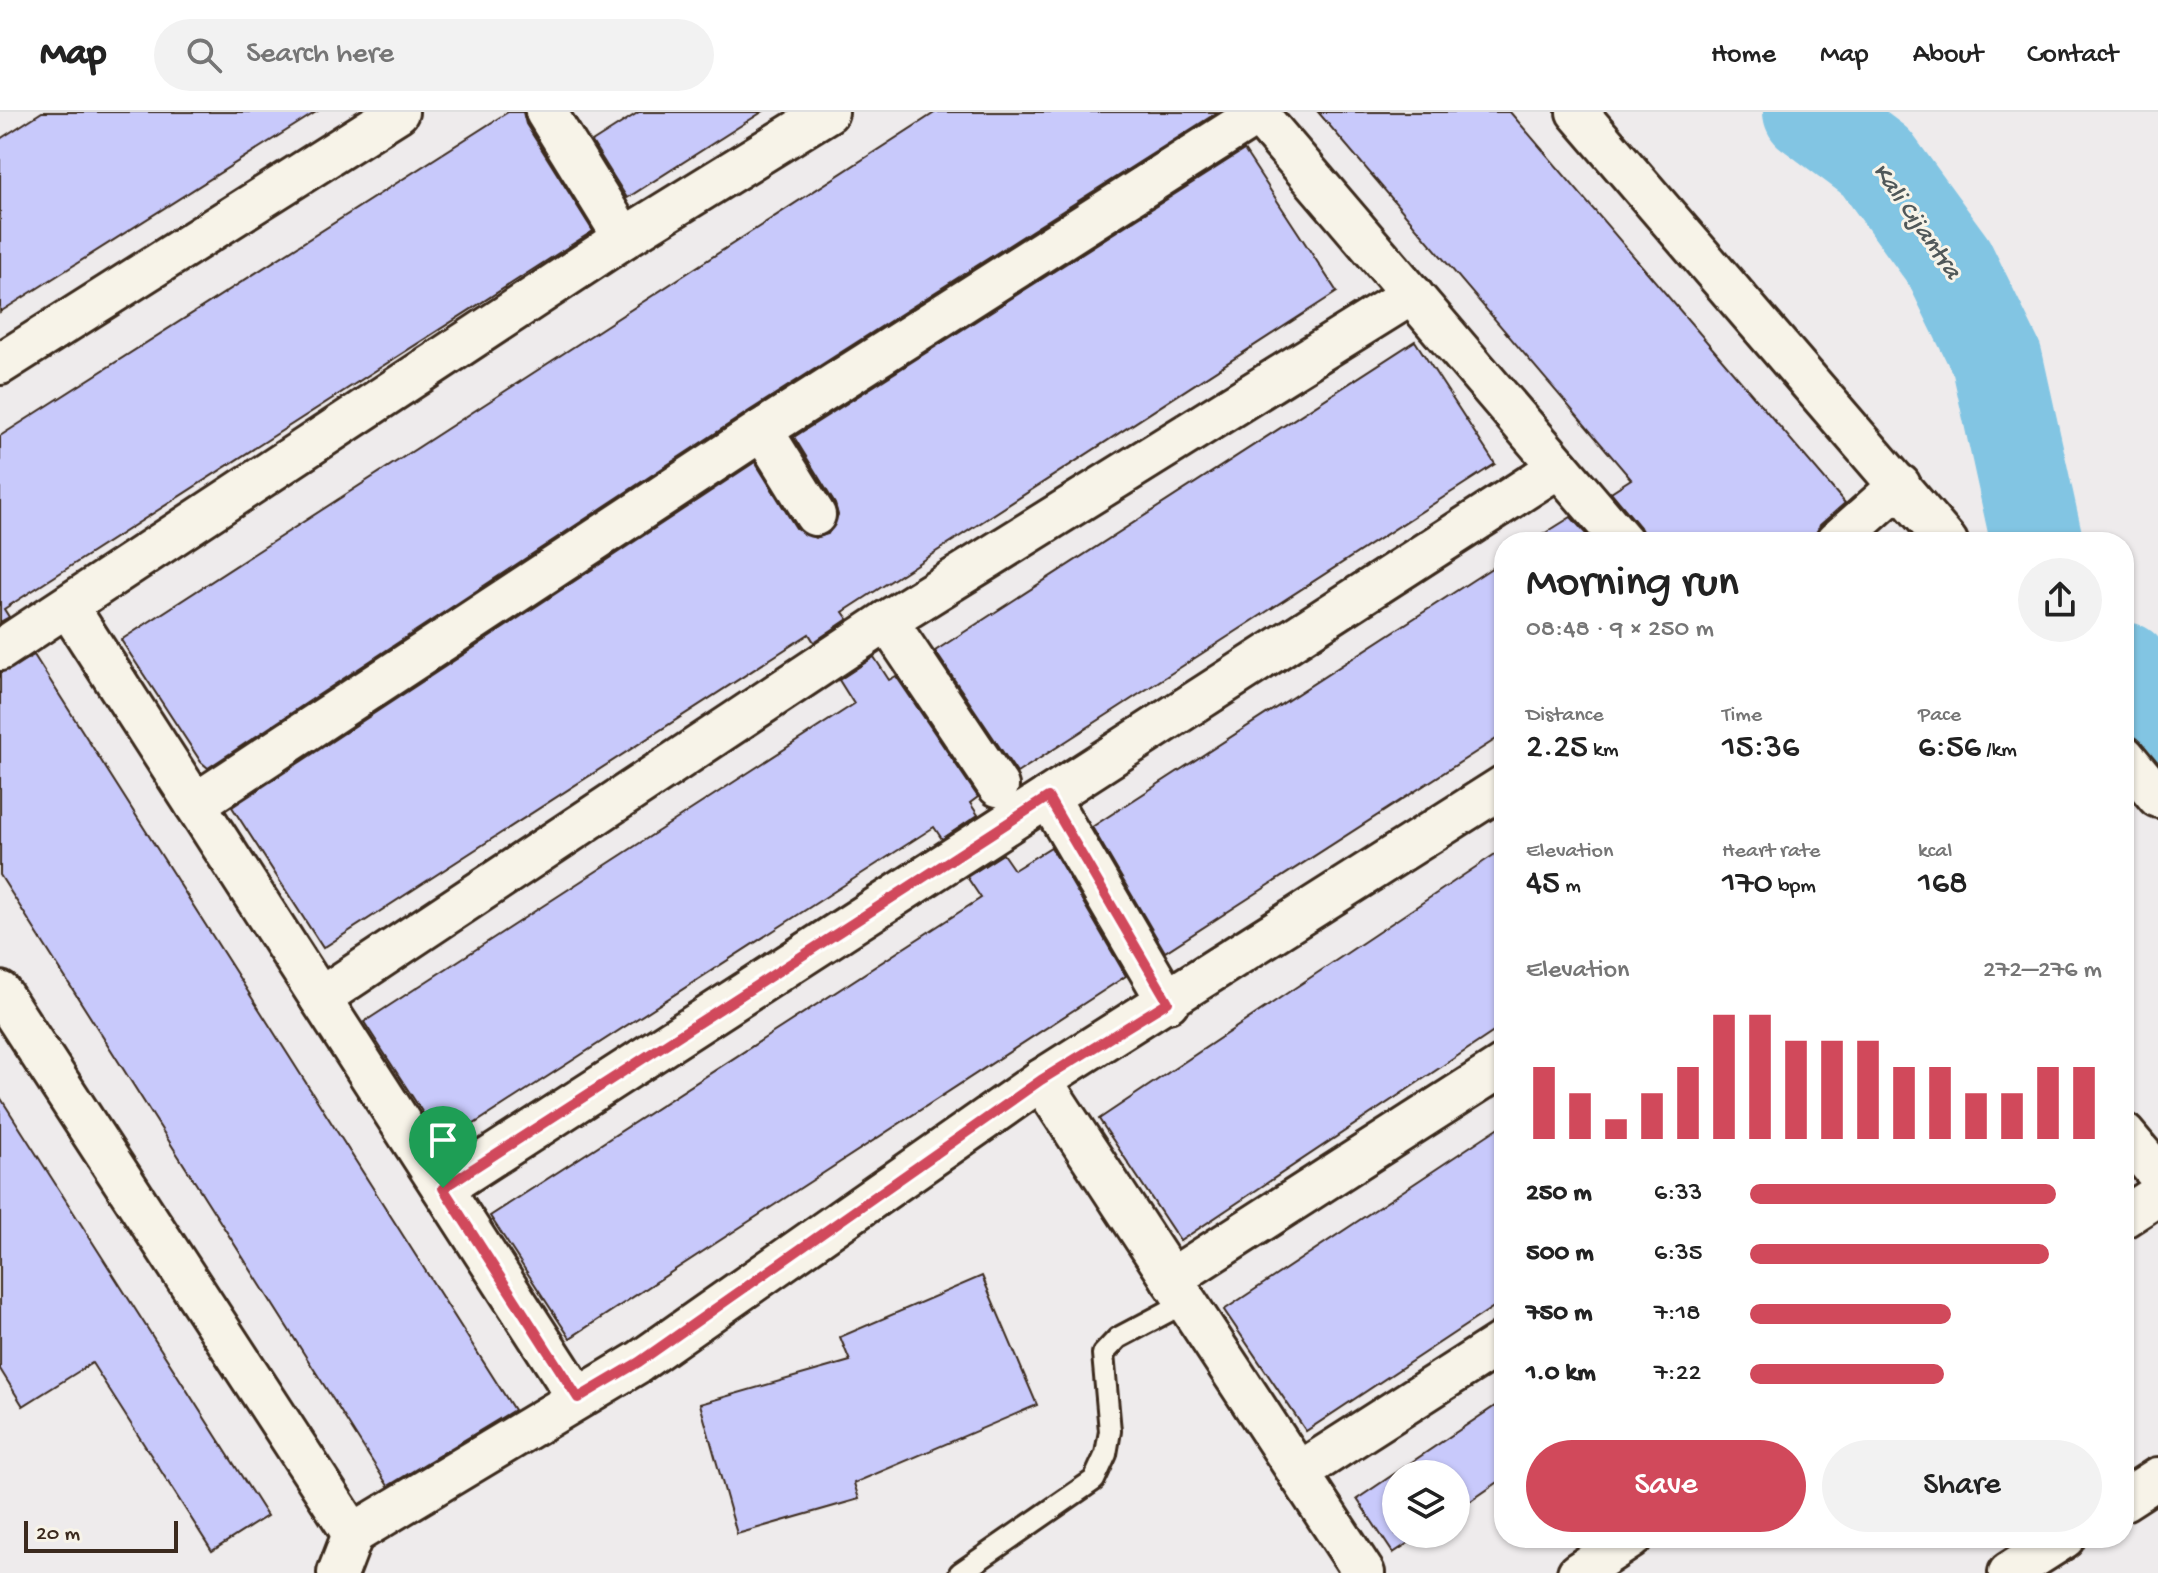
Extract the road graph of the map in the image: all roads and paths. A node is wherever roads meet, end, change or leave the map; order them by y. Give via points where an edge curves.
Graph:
1 (398, 112) edge
2 (546, 112) edge
3 (828, 112) edge
4 (1577, 112) edge
5 (1257, 113) edge
6 (624, 238) junction
7 (1412, 294) junction
8 (0, 364) edge
9 (762, 430) junction
10 (1559, 467) junction
11 (1900, 485) junction
12 (815, 515) dead end
13 (1614, 532) edge
14 (1847, 532) edge
15 (1939, 532) edge
16 (68, 607) junction
17 (887, 621) junction
18 (0, 650) edge
19 (2134, 768) edge
20 (998, 786) dead end
21 (1494, 792) edge
22 (1048, 797) junction
23 (2158, 797) edge
24 (195, 804) junction
25 (0, 992) edge
26 (320, 998) junction
27 (1168, 1002) junction
28 (1494, 1072) edge
29 (1041, 1080) junction
30 (2134, 1146) edge
31 (2158, 1174) edge
32 (443, 1188) junction
33 (2158, 1195) edge
34 (2134, 1211) edge
35 (1179, 1290) junction
36 (1494, 1347) edge
37 (578, 1398) junction
38 (1298, 1473) junction
39 (2158, 1478) edge
40 (2134, 1494) edge
41 (353, 1534) junction
42 (1616, 1548) edge
43 (2048, 1548) edge
44 (338, 1573) edge
45 (960, 1573) edge
46 (1364, 1573) edge
47 (1578, 1573) edge
48 (2009, 1573) edge

1 - 8 street
2 - 6 street
3 - 6 street
4 - 11 street
5 - 7 street
5 - 9 street
6 - 16 street
7 - 10 street
7 - 17 street
9 - 12 street
9 - 24 street
10 - 13 street
10 - 22 street
11 - 14 street
11 - 15 street
16 - 18 street
16 - 24 street
17 - 20 street
17 - 26 street
19 - 23 street
21 - 27 street
22 - 27 street
22 - 32 street
24 - 26 street
25 - 41 street
26 - 32 street
27 - 29 street
28 - 35 street
29 - 35 street
29 - 37 street via 639,1362
30 - 31 street
32 - 37 street
33 - 34 street
35 - 38 street
35 - 45 lane via 1103,1354 1110,1431 1094,1480
36 - 38 street
37 - 41 street
38 - 46 street
39 - 40 street
41 - 44 street
42 - 47 street
43 - 48 street

